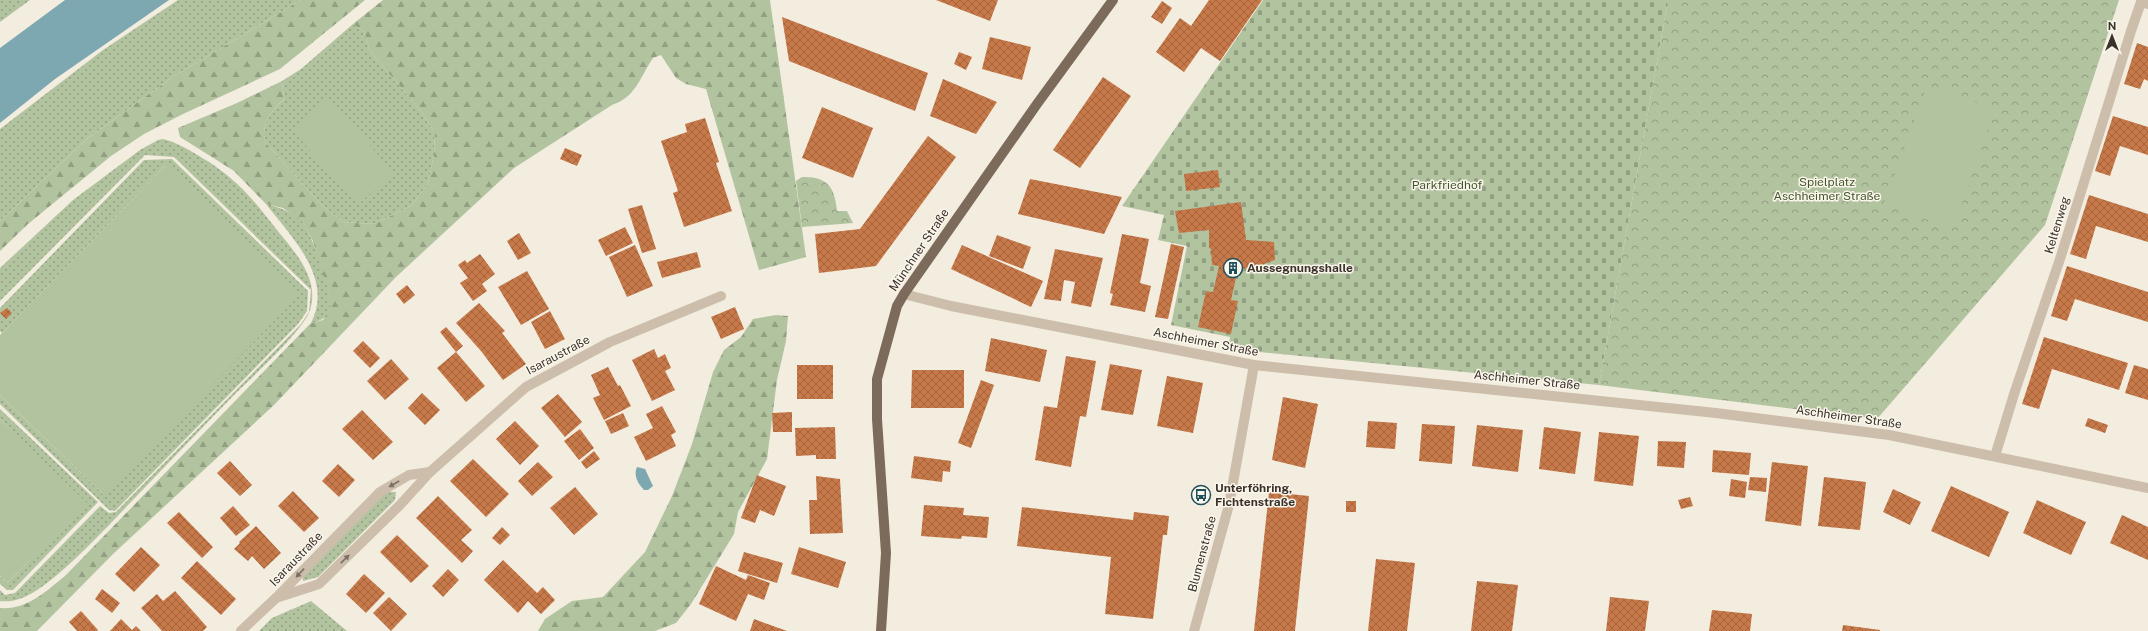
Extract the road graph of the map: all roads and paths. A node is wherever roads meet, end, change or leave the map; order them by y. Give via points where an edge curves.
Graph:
1 (1113, 0) edge
2 (2144, 3) edge
3 (904, 294) junction
4 (721, 296) dead end
5 (1254, 365) junction
6 (1995, 456) junction
7 (430, 472) junction
8 (2148, 488) edge
9 (276, 598) junction
10 (241, 631) edge
11 (881, 631) edge
12 (1194, 631) edge

1 - 3 main road, Münchner Straße
2 - 6 street, Keltenweg
3 - 5 street, Aschheimer Straße via 951,306
3 - 11 main road, Münchner Straße via 897,306 877,378 877,419 886,553
4 - 7 street, Isaraustraße via 610,342 526,387
5 - 6 street, Aschheimer Straße via 1716,413 1889,435
5 - 12 street, Blumenstraße via 1229,505
6 - 8 street, Aschheimer Straße
9 -> 7 street, Isaraustraße via 319,584
7 -> 9 street, Isaraustraße via 409,475 380,492
9 - 10 street, Isaraustraße

